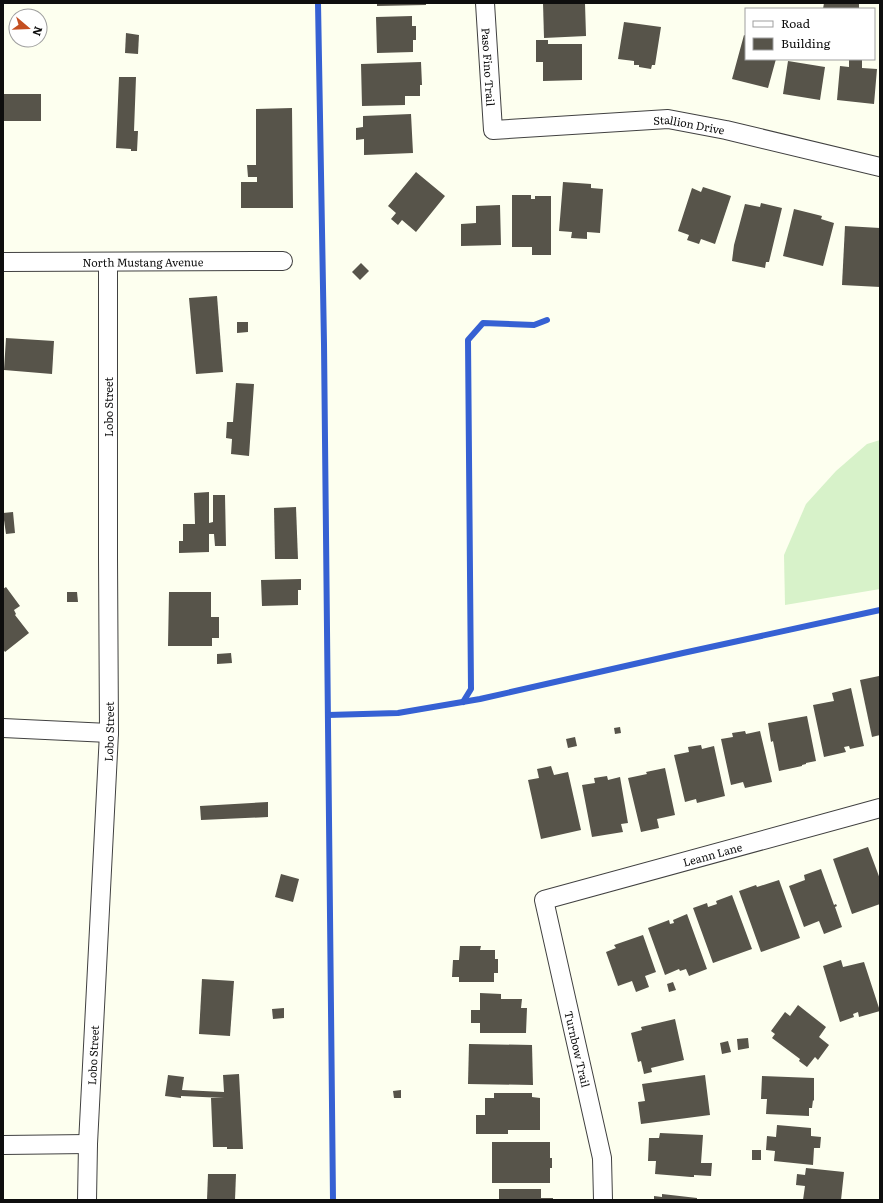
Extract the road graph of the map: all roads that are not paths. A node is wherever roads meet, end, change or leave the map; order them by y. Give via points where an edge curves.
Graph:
1 (485, 3) edge
2 (493, 130) joint
3 (880, 167) edge
4 (283, 261) dead end
5 (3, 262) edge
6 (108, 262) junction
7 (3, 728) edge
8 (109, 733) junction
9 (880, 808) edge
10 (544, 900) joint
11 (88, 1144) junction
12 (3, 1145) edge
13 (87, 1200) edge
14 (603, 1200) edge

1 - 2 street, Paso Fino Trail
2 - 3 street, Stallion Drive via 668,119 726,130
4 - 6 street, North Mustang Avenue
5 - 6 street, North Mustang Avenue
6 - 8 street, Lobo Street
7 - 8 street
8 - 11 street, Lobo Street
9 - 10 street, Leann Lane
10 - 14 street, Turnbow Trail via 602,1158
11 - 12 street
11 - 13 street, Lobo Street

